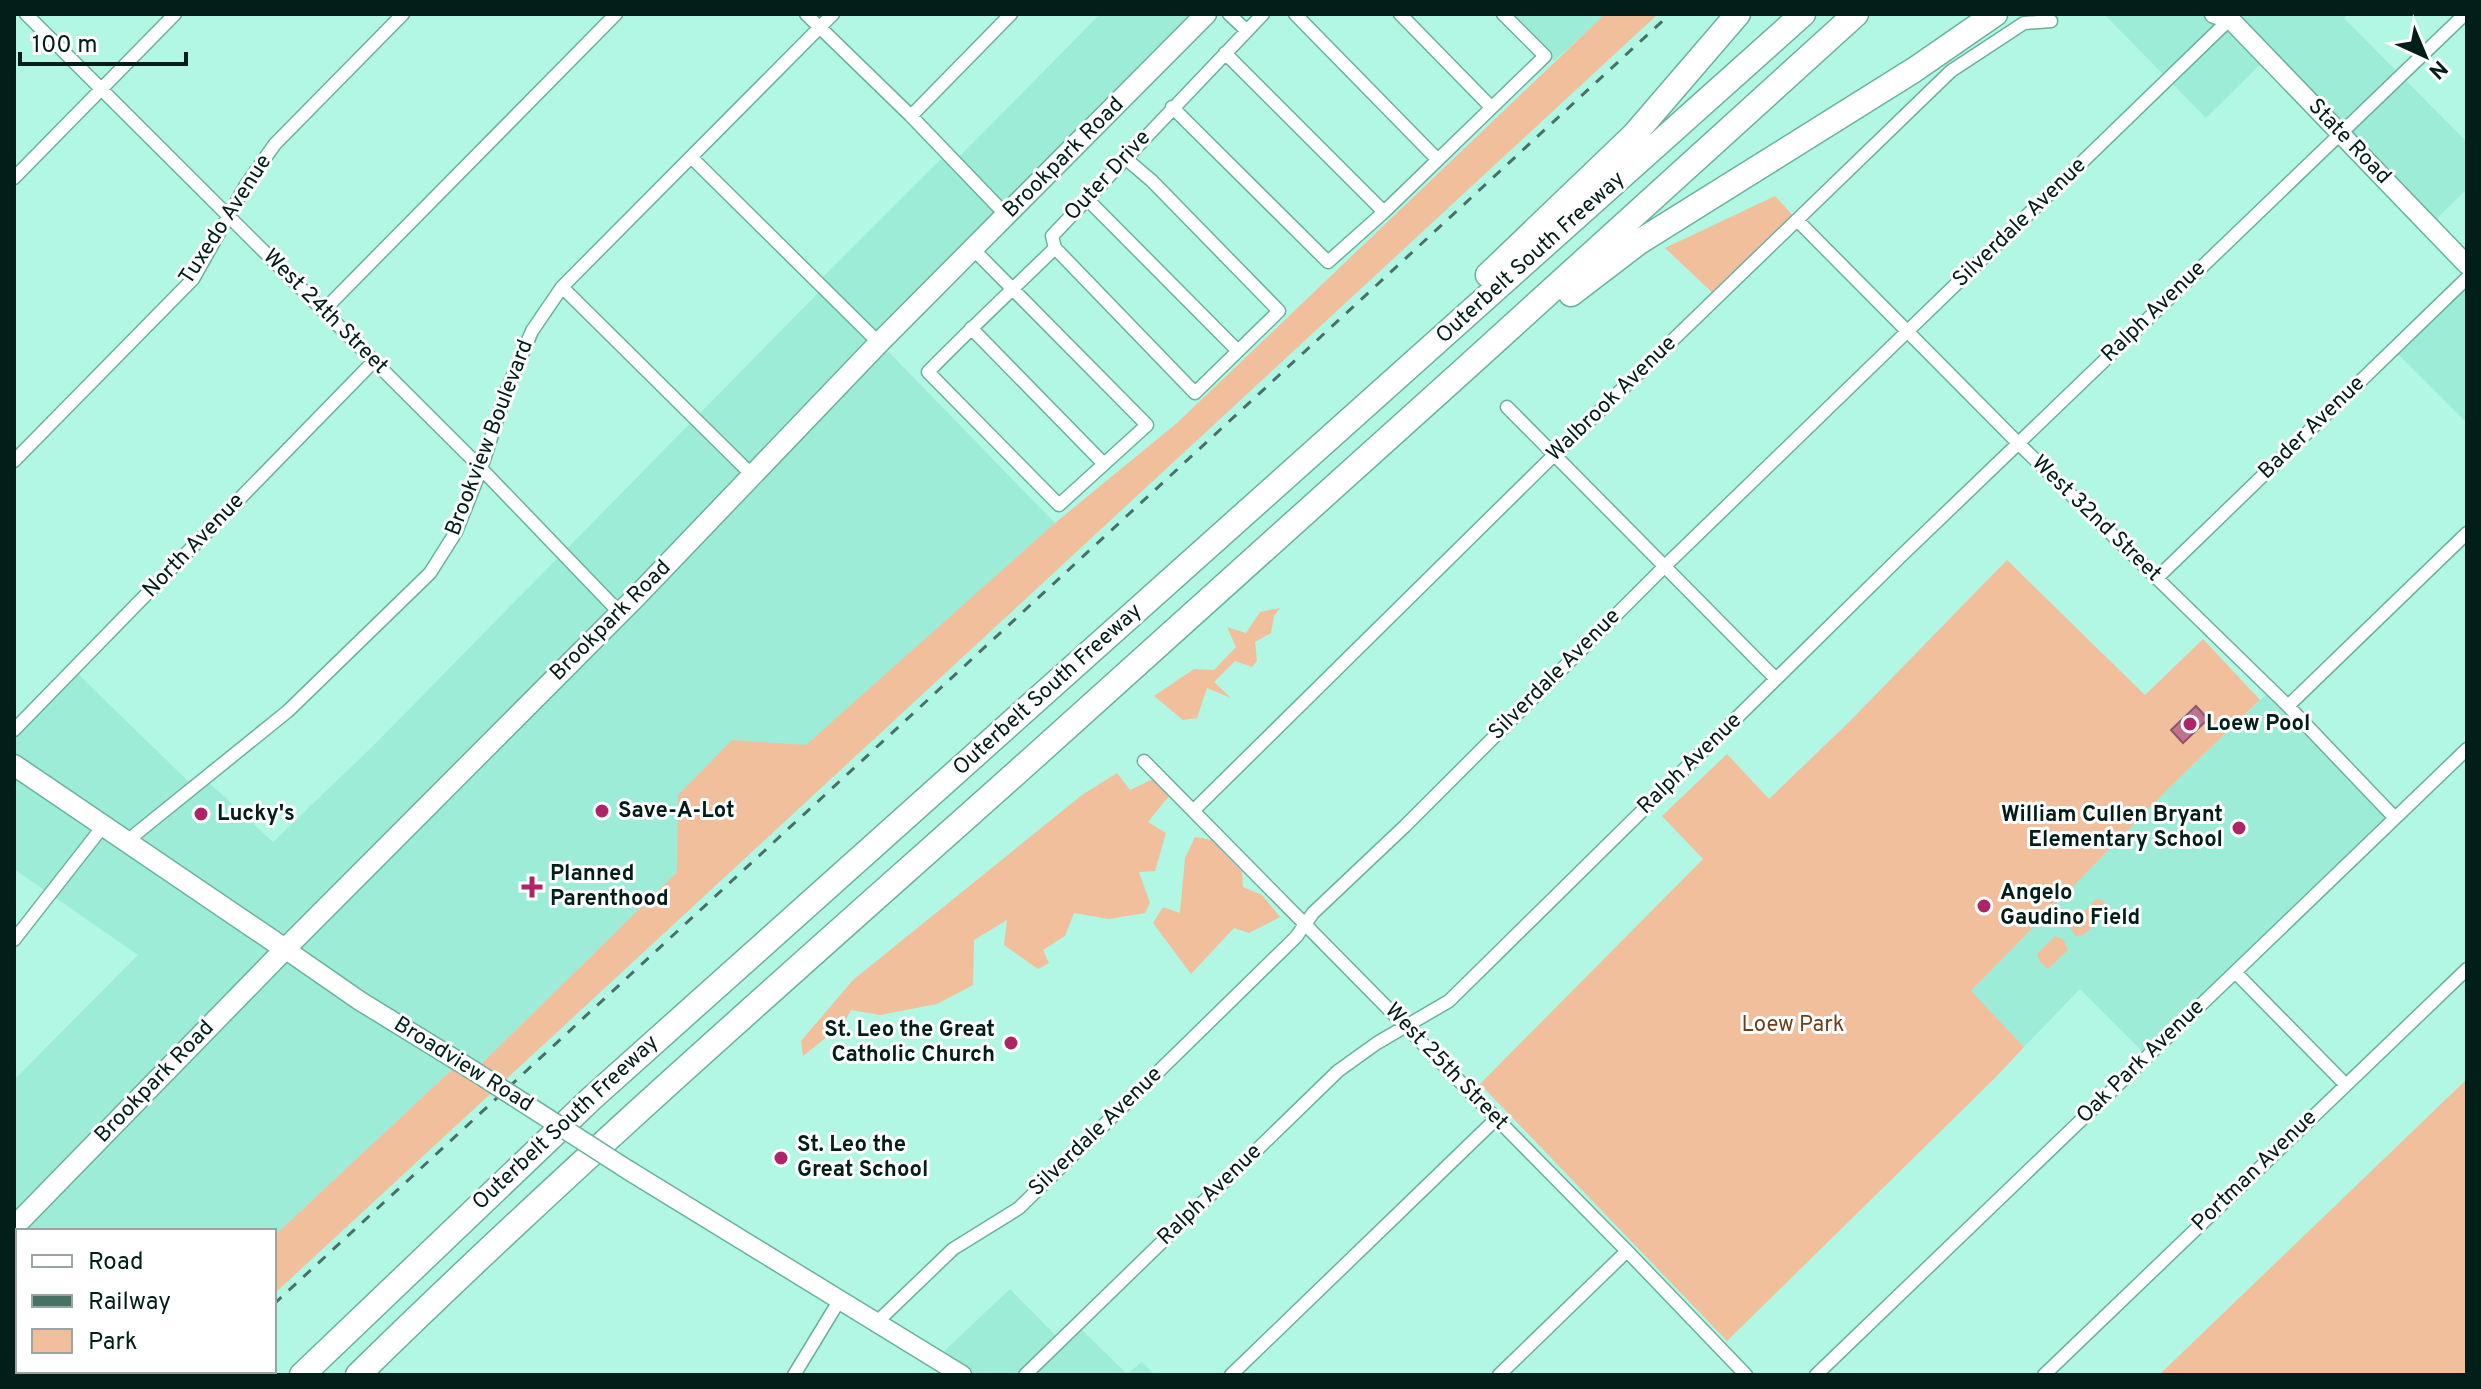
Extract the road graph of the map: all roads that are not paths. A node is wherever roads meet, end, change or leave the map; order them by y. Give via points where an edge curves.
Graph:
1 (26, 14) edge
2 (175, 14) edge
3 (403, 14) edge
4 (616, 14) edge
5 (806, 14) edge
6 (833, 14) edge
7 (1011, 14) edge
8 (1206, 14) edge
9 (1229, 14) edge
10 (1263, 14) edge
11 (1295, 14) edge
12 (1400, 14) edge
13 (1503, 14) edge
14 (1738, 14) edge
15 (1803, 14) edge
16 (1856, 14) edge
17 (1995, 14) edge
18 (2465, 14) edge
19 (2227, 15) edge
20 (2051, 21) dead end
21 (821, 28) junction
22 (1247, 31) junction
23 (1225, 53) junction
24 (101, 89) junction
25 (1490, 106) junction
26 (1172, 107) junction
27 (911, 116) junction
28 (2340, 133) junction
29 (691, 157) junction
30 (1125, 158) junction
31 (1437, 159) junction
32 (14, 178) edge
33 (1088, 200) junction
34 (1384, 212) junction
35 (229, 215) junction
36 (1007, 216) junction
37 (1797, 220) junction
38 (1055, 248) junction
39 (973, 249) junction
40 (2467, 265) edge
41 (2467, 278) edge
42 (562, 287) junction
43 (1014, 289) junction
44 (323, 311) junction
45 (971, 328) junction
46 (1908, 332) junction
47 (879, 343) junction
48 (1238, 351) junction
49 (374, 361) junction
50 (1507, 407) dead end
51 (1347, 423) junction
52 (2018, 443) junction
53 (1555, 454) junction
54 (1367, 459) junction
55 (14, 461) edge
56 (1104, 464) junction
57 (481, 469) junction
58 (753, 476) junction
59 (2467, 533) edge
60 (1665, 566) junction
61 (2157, 578) junction
62 (620, 613) junction
63 (1776, 679) junction
64 (2288, 706) junction
65 (14, 730) edge
66 (2467, 749) edge
67 (1144, 761) dead end
68 (14, 765) edge
69 (1194, 810) junction
70 (2395, 818) junction
71 (104, 825) junction
72 (127, 841) junction
73 (1306, 924) junction
74 (14, 940) edge
75 (285, 949) junction
76 (2467, 969) edge
77 (2235, 972) junction
78 (1407, 1026) junction
79 (2345, 1084) junction
80 (1496, 1119) junction
81 (14, 1227) edge
82 (1627, 1251) junction
83 (839, 1301) junction
84 (876, 1323) junction
85 (404, 1329) junction
86 (1822, 1373) edge
87 (302, 1375) edge
88 (358, 1375) edge
89 (366, 1375) edge
90 (794, 1375) edge
91 (962, 1375) edge
92 (1025, 1375) edge
93 (1231, 1375) edge
94 (1499, 1375) edge
95 (1746, 1375) edge
96 (2044, 1375) edge

1 - 24 street, West 24th Street
2 - 24 street
3 - 35 street, Tuxedo Avenue via 275,144
4 - 44 street
5 - 21 street
6 - 21 street, Brookview Boulevard
7 - 27 street
8 - 36 main road, Brookpark Road
9 - 22 street
10 - 22 street, Outer Drive
11 - 31 street
12 - 25 street
13 - 25 street via 1545,56
14 - 51 highway via 1634,135 1420,341
15 - 51 highway, Outerbelt South Freeway
16 - 54 highway, Outerbelt South Freeway
17 - 54 highway via 1639,242 1442,409
18 - 28 street, Ralph Avenue
19 - 28 main road, State Road
19 - 46 street, Silverdale Avenue
20 - 37 street, Walbrook Avenue via 2024,23 1951,71
21 - 27 street
21 - 29 street, Brookview Boulevard
22 - 23 street, Outer Drive
23 - 26 street, Outer Drive
23 - 34 street
24 - 32 street
24 - 35 street, West 24th Street
25 - 31 street
26 - 30 street, Outer Drive
26 - 34 street via 1328,262
27 - 36 street
28 - 40 main road, State Road
28 - 52 street, Ralph Avenue
29 - 42 street, Brookview Boulevard
29 - 47 street
30 - 33 street, Outer Drive
30 - 48 street via 1279,311
31 - 34 street
33 - 38 street, Outer Drive via 1052,236
33 - 48 street
35 - 44 street, West 24th Street
35 - 55 street, Tuxedo Avenue via 193,279
36 - 39 main road, Brookpark Road
37 - 46 street, West 32nd Street
37 - 53 street, Walbrook Avenue
38 - 43 street, Outer Drive
38 - 48 street via 1195,393
39 - 43 street
39 - 47 main road, Brookpark Road
41 - 61 street, Bader Avenue
42 - 57 street, Brookview Boulevard via 532,331
42 - 58 street
43 - 45 street, Outer Drive
43 - 56 street via 1147,425
44 - 49 street, West 24th Street
45 - 56 street
45 - 56 street, Outer Drive via 928,372 1059,505
46 - 52 street, West 32nd Street
46 - 60 street, Silverdale Avenue
47 - 58 main road, Brookpark Road
49 - 57 street, West 24th Street
49 - 65 street, North Avenue
50 - 53 street
51 - 87 highway, Outerbelt South Freeway via 592,1098
52 - 61 street, West 32nd Street
52 - 63 street, Ralph Avenue
53 - 60 street
53 - 69 street, Walbrook Avenue
54 - 85 highway, Outerbelt South Freeway via 618,1128
57 - 62 street, West 24th Street
57 - 72 street, Brookview Boulevard via 456,532 430,573 288,711
58 - 62 main road, Brookpark Road
59 - 64 street
60 - 63 street
60 - 73 street, Silverdale Avenue
61 - 64 street, West 32nd Street
62 - 75 main road, Brookpark Road
63 - 78 street, Ralph Avenue via 1449,1001
64 - 70 street, West 32nd Street
66 - 70 street, Oak Park Avenue
67 - 69 street, West 25th Street
68 - 71 main road, Broadview Road
69 - 73 street, West 25th Street
70 - 77 street, Oak Park Avenue
71 - 72 main road, Broadview Road
71 - 74 street
72 - 75 main road, Broadview Road
73 - 78 street, West 25th Street
73 - 84 street, Silverdale Avenue via 1019,1208 953,1249
75 - 81 main road, Brookpark Road
75 - 83 main road, Broadview Road, bridge
76 - 79 street, Portman Avenue
77 - 79 street
77 - 86 street, Oak Park Avenue
78 - 80 street, West 25th Street
78 - 92 street, Ralph Avenue via 1338,1071
79 - 96 street, Portman Avenue
80 - 82 street, West 25th Street
80 - 93 street
82 - 94 street
82 - 95 street, West 25th Street
83 - 84 main road, Broadview Road
83 - 90 street
84 - 91 main road, Broadview Road
85 - 88 highway, Outerbelt South Freeway
85 - 89 highway

